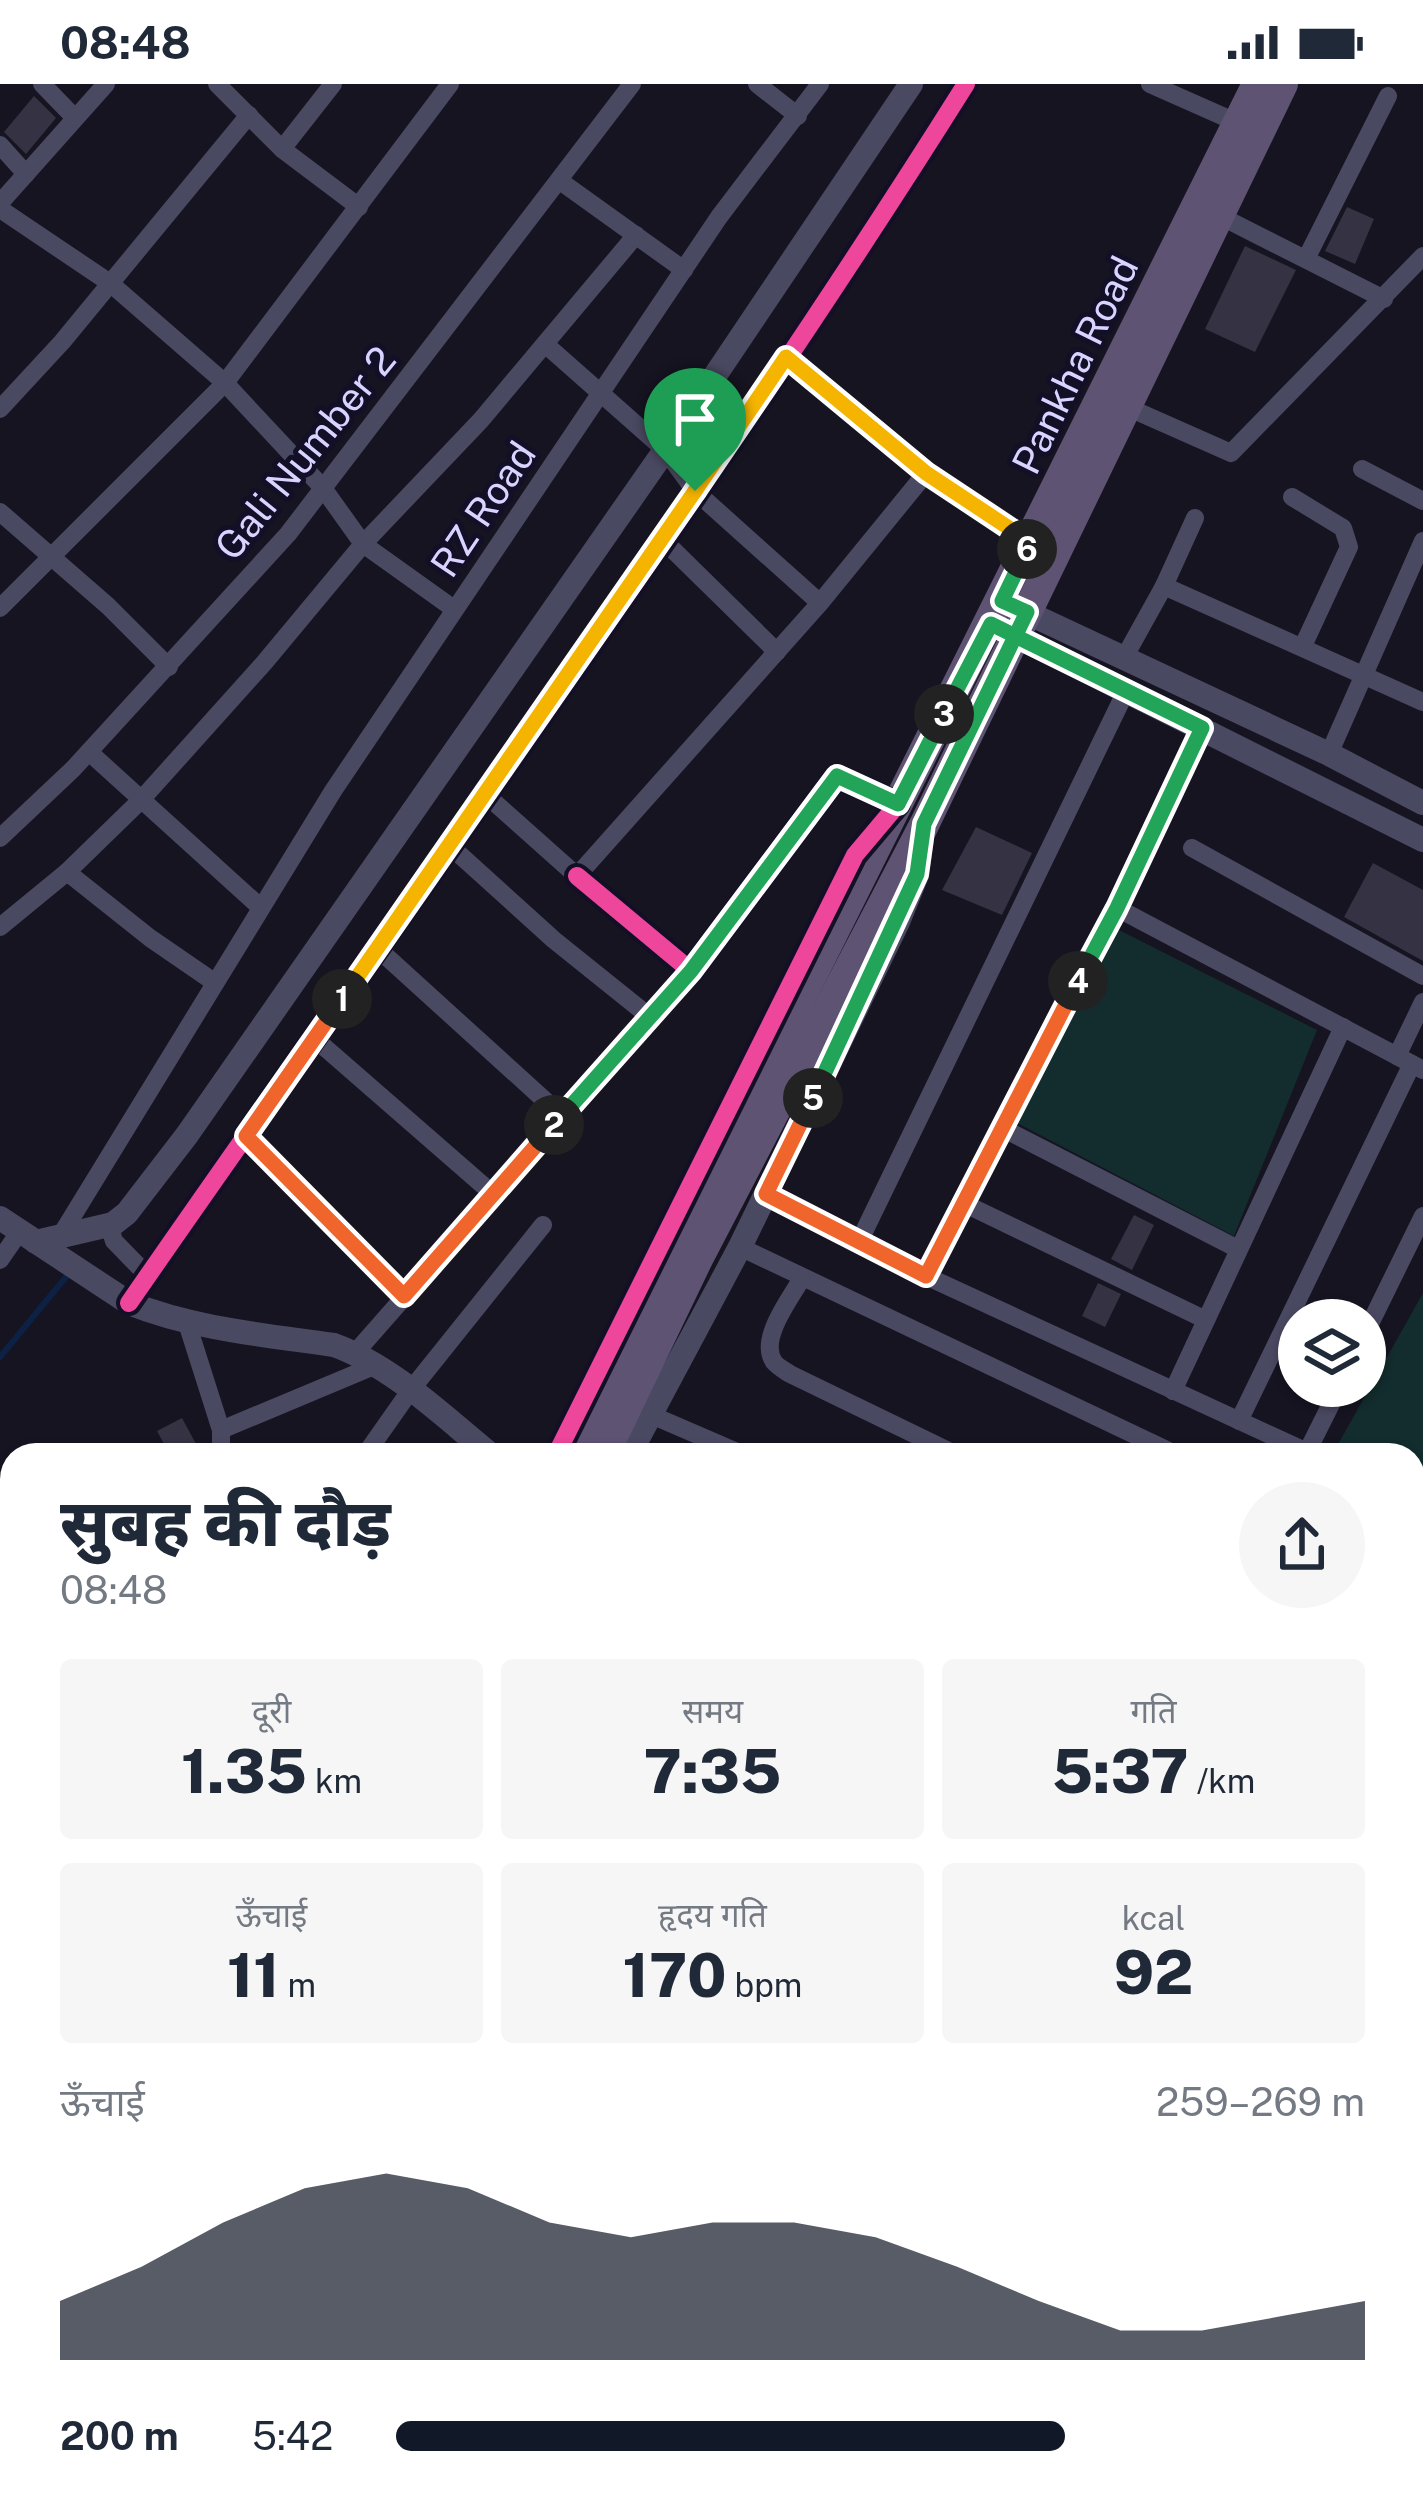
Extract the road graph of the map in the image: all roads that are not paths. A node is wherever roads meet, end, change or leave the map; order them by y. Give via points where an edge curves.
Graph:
1 (42, 84) edge
2 (106, 84) edge
3 (218, 84) edge
4 (333, 84) edge
5 (450, 84) edge
6 (632, 84) edge
7 (758, 84) edge
8 (820, 84) edge
9 (911, 84) edge
10 (966, 84) edge
11 (1150, 84) edge
12 (1257, 84) edge
13 (1283, 84) edge
14 (1388, 96) dead end
15 (249, 115) junction
16 (798, 116) junction
17 (75, 118) junction
18 (1238, 123) junction
19 (0, 145) edge
20 (282, 149) junction
21 (26, 174) junction
22 (560, 181) junction
23 (0, 206) edge
24 (359, 207) junction
25 (1220, 216) junction
26 (635, 235) junction
27 (1423, 256) edge
28 (1306, 259) junction
29 (684, 270) junction
30 (110, 283) junction
31 (1384, 299) junction
32 (544, 344) junction
33 (786, 357) junction
34 (225, 383) junction
35 (603, 394) junction
36 (1127, 407) junction
37 (0, 409) edge
38 (665, 450) junction
39 (1362, 469) dead end
40 (926, 473) junction
41 (323, 488) junction
42 (695, 491) junction
43 (1292, 497) dead end
44 (1423, 501) edge
45 (0, 512) edge
46 (1195, 518) dead end
47 (662, 539) junction
48 (1423, 541) edge
49 (1030, 542) junction
50 (363, 544) junction
51 (53, 557) junction
52 (1164, 586) junction
53 (820, 603) junction
54 (0, 608) edge
55 (454, 609) junction
56 (1009, 618) junction
57 (1303, 646) junction
58 (777, 652) junction
59 (1124, 658) junction
60 (169, 667) junction
61 (1364, 672) junction
62 (1126, 691) junction
63 (1422, 699) edge
64 (1202, 728) junction
65 (89, 752) junction
66 (1329, 754) junction
67 (484, 794) junction
68 (140, 802) junction
69 (1423, 803) edge
70 (898, 804) junction
71 (924, 824) junction
72 (0, 838) edge
73 (1423, 840) edge
74 (449, 845) junction
75 (1192, 848) dead end
76 (67, 872) junction
77 (577, 876) junction
78 (260, 906) junction
79 (1117, 908) junction
80 (0, 927) edge
81 (377, 948) junction
82 (691, 971) junction
83 (1423, 976) edge
84 (214, 982) junction
85 (1423, 1002) edge
86 (650, 1017) junction
87 (1342, 1027) junction
88 (314, 1038) junction
89 (1410, 1064) edge
90 (562, 1117) junction
91 (1000, 1126) junction
92 (246, 1136) junction
93 (493, 1194) junction
94 (766, 1194) junction
95 (961, 1202) junction
96 (1423, 1216) edge
97 (109, 1225) junction
98 (543, 1225) dead end
99 (29, 1232) edge
100 (859, 1242) junction
101 (740, 1247) junction
102 (690, 1248) junction
103 (1238, 1249) junction
104 (0, 1260) edge
105 (148, 1276) junction
106 (926, 1276) junction
107 (802, 1278) junction
108 (404, 1296) junction
109 (1382, 1299) edge
110 (129, 1303) junction
111 (1206, 1321) junction
112 (187, 1323) junction
113 (364, 1359) junction
114 (410, 1390) junction
115 (1174, 1391) junction
116 (1330, 1407) edge
117 (649, 1414) junction
118 (1239, 1420) junction
119 (221, 1430) junction
120 (220, 1443) edge
121 (373, 1443) edge
122 (476, 1443) edge
123 (562, 1443) edge
124 (584, 1443) edge
125 (609, 1443) edge
126 (635, 1443) edge
127 (716, 1443) edge
128 (932, 1443) edge
129 (1138, 1443) edge
130 (1288, 1443) edge
131 (1312, 1443) edge

1 - 17 street
2 - 17 street
3 - 15 street
4 - 20 street
5 - 24 street
6 - 22 street, Gali Number 2
7 - 16 street
8 - 16 street, RZ Road
9 - 38 street
10 - 33 street
11 - 18 street
12 - 18 main road, Pankha Road
13 - 25 main road, Pankha Road
14 - 28 street
15 - 20 street
15 - 30 street
16 - 29 street, RZ Road
17 - 21 street
18 - 49 main road, Pankha Road
19 - 21 street
20 - 24 street
21 - 23 street
22 - 26 street
22 - 41 street, Gali Number 2
23 - 30 street
24 - 34 street
25 - 28 street
25 - 36 main road, Pankha Road
26 - 29 street
26 - 32 street
27 - 31 street
28 - 31 street
29 - 35 street, RZ Road
30 - 34 street
30 - 37 street
31 - 36 street via 1231,453
32 - 35 street
32 - 50 street
33 - 40 street
33 - 42 street
34 - 41 street
34 - 51 street
35 - 38 street
35 - 55 street, RZ Road
36 - 56 main road, Pankha Road
38 - 42 street
38 - 97 street via 187,1135
39 - 44 street
40 - 49 street
40 - 53 street
41 - 50 street
41 - 60 street, Gali Number 2
42 - 47 street
42 - 53 street
43 - 57 street via 1343,528 1349,547
45 - 51 street
46 - 52 street
47 - 58 street
47 - 67 street
48 - 61 street
49 - 56 main road, Pankha Road
50 - 55 street
50 - 68 street
51 - 54 street
51 - 60 street
52 - 57 street
52 - 59 street
53 - 58 street
55 - 78 street, RZ Road
56 - 59 street
56 - 62 street
56 - 70 main road, Pankha Road
56 - 71 main road, Pankha Road
57 - 61 street
58 - 77 street
59 - 66 street
60 - 65 street, Gali Number 2
61 - 63 street
61 - 66 street
62 - 64 street
62 - 100 street
64 - 73 street
64 - 79 street
65 - 68 street
65 - 72 street, Gali Number 2
66 - 69 street
67 - 74 street
67 - 77 street
68 - 76 street
68 - 78 street
70 - 82 street via 837,776
70 - 102 main road, Pankha Road
70 - 123 street via 855,855
71 - 94 street via 917,874 898,922
71 - 102 main road, Pankha Road
74 - 81 street
74 - 86 street
75 - 83 street
76 - 80 street
76 - 84 street
77 - 82 street
78 - 84 street, RZ Road
79 - 87 street
79 - 91 street
81 - 88 street
81 - 90 street
82 - 86 street
84 - 99 street, RZ Road
85 - 89 street
86 - 90 street
87 - 89 street
87 - 103 street
88 - 92 street
88 - 93 street
89 - 118 street
90 - 93 street
91 - 95 street
91 - 103 street
92 - 105 street
92 - 108 street
93 - 108 street
94 - 100 street
94 - 101 street
95 - 106 street
95 - 111 street
96 - 109 street
97 - 99 street
97 - 105 street
98 - 114 street
99 - 104 street, RZ Road
99 - 110 street
100 - 106 street
101 - 107 street
101 - 117 street
102 - 124 main road, Pankha Road
102 - 125 main road, Pankha Road
103 - 111 street
105 - 110 street
106 - 115 street
107 - 128 street via 776,1325 772,1360
107 - 129 street
108 - 113 street
110 - 112 street
111 - 115 street
112 - 113 street via 334,1345
112 - 119 street
113 - 114 street
113 - 119 street
114 - 121 street
114 - 122 street
115 - 118 street
116 - 131 street
117 - 126 street
117 - 127 street
118 - 130 street
119 - 120 street

